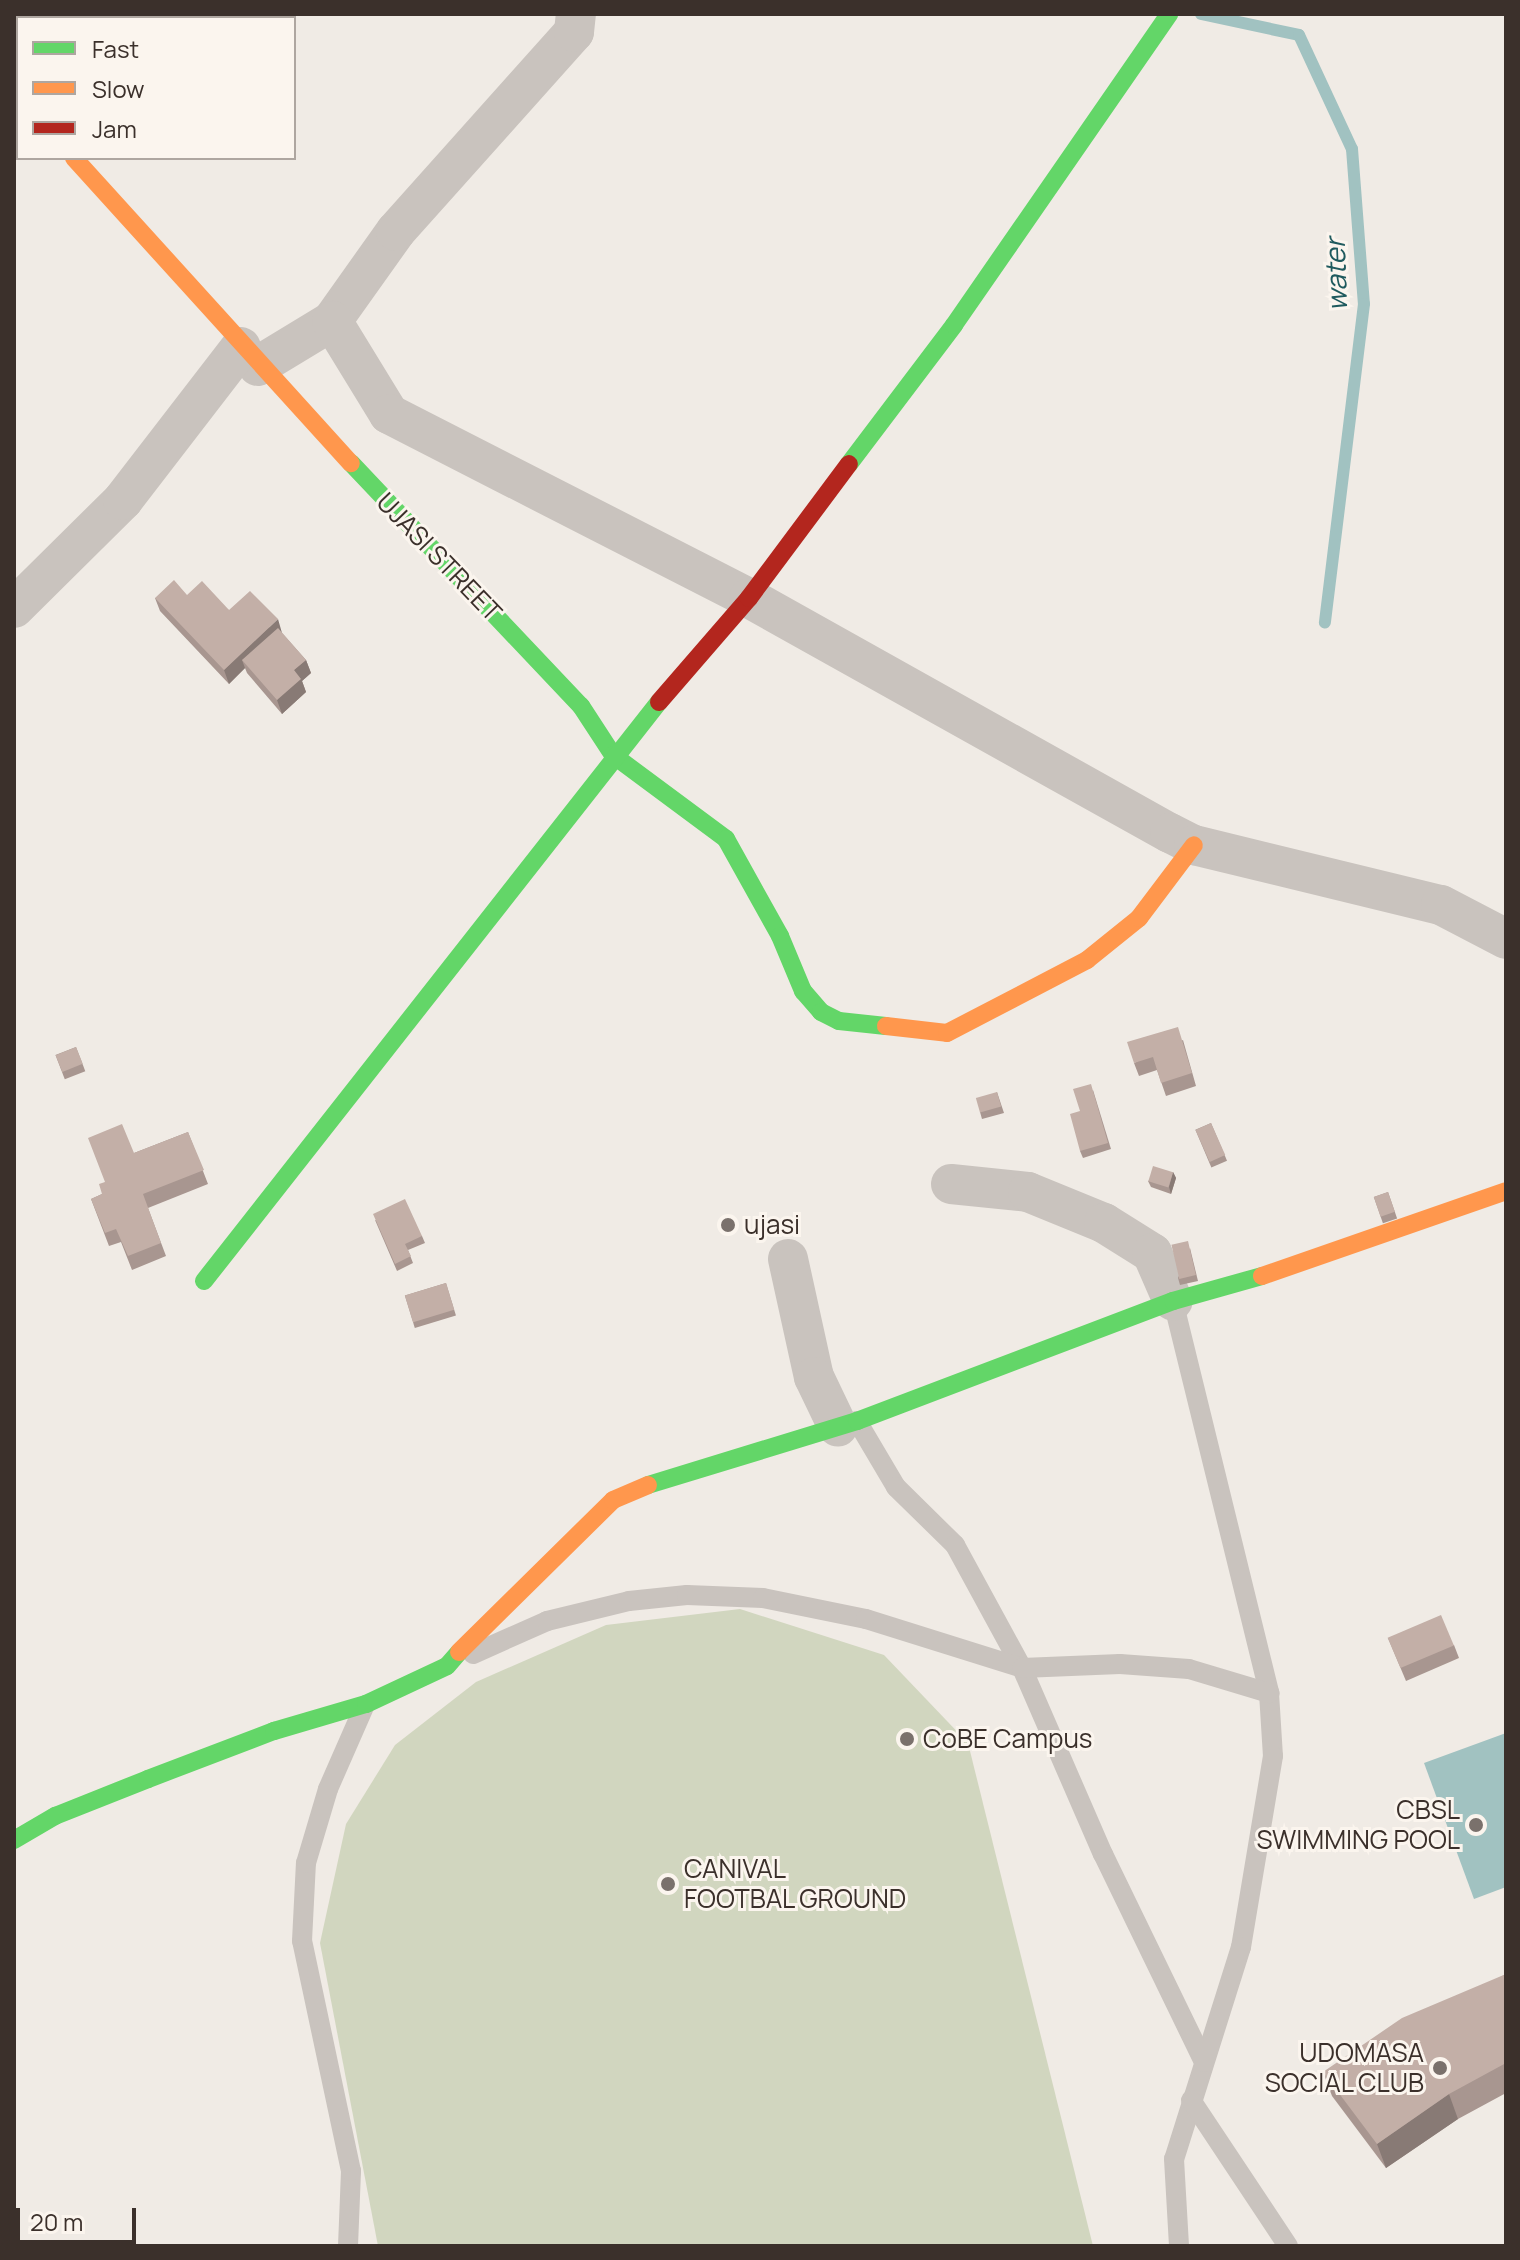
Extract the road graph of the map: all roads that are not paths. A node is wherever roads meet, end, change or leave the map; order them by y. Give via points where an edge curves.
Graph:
1 (576, 14) edge
2 (1166, 19) edge
3 (76, 160) edge
4 (332, 321) junction
5 (249, 357) junction
6 (749, 598) junction
7 (14, 608) edge
8 (613, 755) junction
9 (1194, 845) junction
10 (1506, 939) edge
11 (951, 1184) dead end
12 (1506, 1191) edge
13 (788, 1259) dead end
14 (204, 1281) dead end
15 (1173, 1301) junction
16 (848, 1424) junction
17 (447, 1666) junction
18 (1022, 1668) junction
19 (1269, 1693) junction
20 (366, 1704) junction
21 (14, 1840) edge
22 (1204, 2062) junction
23 (1191, 2100) junction
24 (348, 2246) edge
25 (1179, 2246) edge
26 (1288, 2246) edge

1 - 4 street via 574,32 396,231
2 - 6 street via 954,325
3 - 5 street, UJASI STREET
4 - 5 street
4 - 6 street via 389,414
5 - 7 street via 123,500
5 - 8 street, UJASI STREET via 581,706
6 - 8 street
6 - 9 street
8 - 9 street via 726,839 780,936 803,991 821,1012 839,1021 947,1033 1087,960 1139,918
8 - 14 street
9 - 10 street via 1441,905
11 - 15 street via 1028,1192 1104,1223 1152,1253
12 - 15 street via 1312,1262
13 - 16 street via 814,1377
15 - 16 street
15 - 19 lane
16 - 17 street via 613,1500 492,1615
16 - 18 lane via 896,1487 955,1545
17 - 18 lane via 547,1621 629,1601 687,1595 763,1598 866,1619
17 - 20 street
18 - 19 lane via 1120,1664 1189,1669
18 - 22 lane via 1103,1854
19 - 22 lane via 1273,1756 1266,1810 1241,1947
20 - 21 street via 274,1731 148,1779 55,1816
20 - 24 lane via 328,1789 306,1863 302,1941 351,2171
22 - 23 lane
23 - 25 lane via 1174,2159
23 - 26 lane

